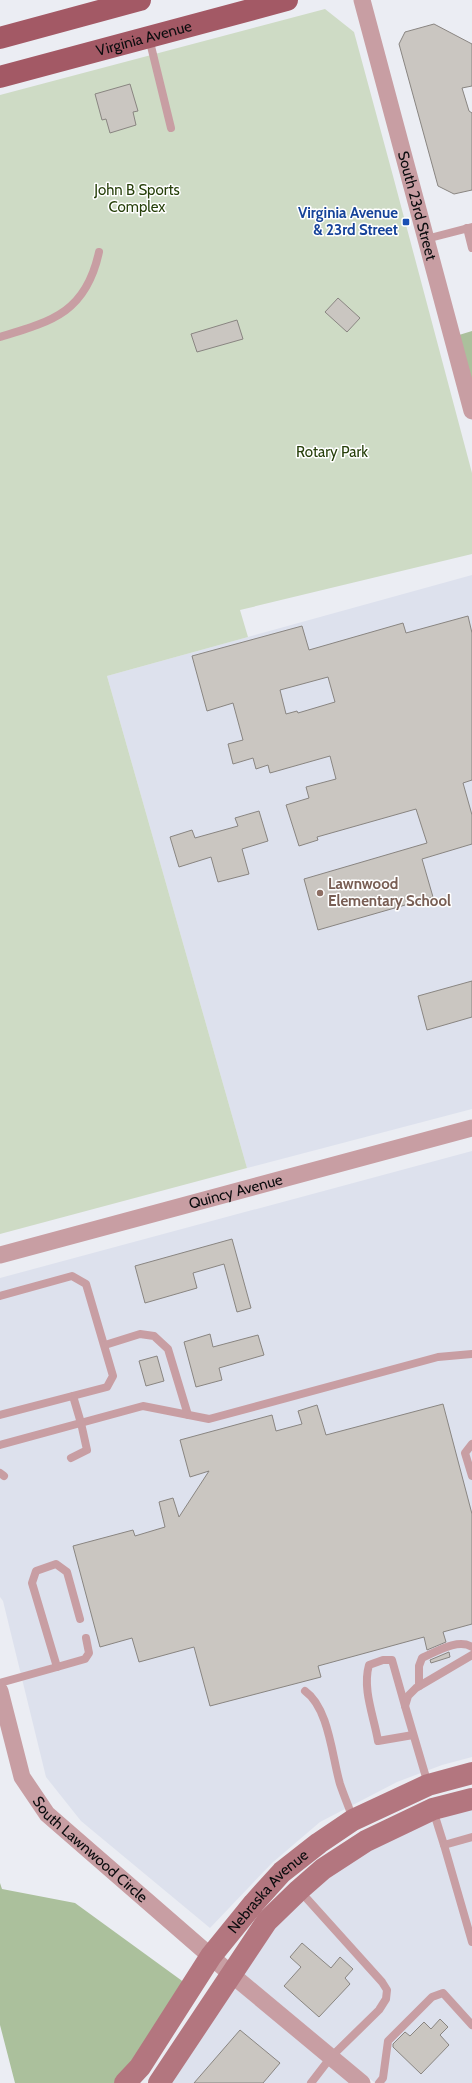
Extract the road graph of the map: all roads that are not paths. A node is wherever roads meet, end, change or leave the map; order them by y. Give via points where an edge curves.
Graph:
1 (140, 0) edge
2 (287, 0) edge
3 (362, 0) edge
4 (98, 12) junction
5 (149, 37) junction
6 (0, 38) edge
7 (0, 46) edge
8 (0, 78) edge
9 (172, 128) dead end
10 (469, 227) edge
11 (426, 239) junction
12 (472, 248) edge
13 (99, 252) dead end
14 (0, 337) edge
15 (472, 411) edge
16 (472, 1128) edge
17 (0, 1254) edge
18 (0, 1296) edge
19 (105, 1345) junction
20 (472, 1354) edge
21 (73, 1396) junction
22 (0, 1415) edge
23 (188, 1415) junction
24 (81, 1423) junction
25 (472, 1444) edge
26 (0, 1445) edge
27 (71, 1458) dead end
28 (472, 1476) edge
29 (80, 1619) dead end
30 (86, 1638) dead end
31 (472, 1647) edge
32 (472, 1655) edge
33 (57, 1666) junction
34 (0, 1683) edge
35 (419, 1686) junction
36 (0, 1690) edge
37 (305, 1691) dead end
38 (405, 1706) junction
39 (413, 1736) junction
40 (472, 1773) edge
41 (428, 1785) junction
42 (472, 1799) edge
43 (433, 1810) junction
44 (353, 1820) junction
45 (472, 1837) edge
46 (366, 1841) junction
47 (444, 1845) junction
48 (282, 1872) junction
49 (299, 1890) junction
50 (472, 1942) edge
51 (211, 1956) junction
52 (231, 1974) junction
53 (472, 2026) edge
54 (331, 2057) junction
55 (125, 2083) edge
56 (159, 2083) edge
57 (311, 2083) edge
58 (362, 2083) edge
59 (379, 2083) edge

1 - 4 main road
2 - 5 main road, Virginia Avenue
3 - 11 street, South 23rd Street
4 - 6 main road
4 - 7 main road
5 - 8 main road, Virginia Avenue
5 - 9 lane
10 - 11 lane
10 - 12 lane
11 - 15 street, South 23rd Street
13 - 14 lane via 96,268 79,300 42,324
16 - 17 street, Quincy Avenue
18 - 19 lane via 72,1276 86,1284
19 - 21 lane via 113,1376 107,1387
19 - 23 lane via 140,1334 154,1336 168,1350
20 - 23 lane via 438,1357 209,1419
21 - 22 lane
21 - 24 lane
23 - 24 lane via 143,1406
24 - 26 lane
24 - 27 lane via 87,1450
25 - 28 lane via 465,1453
29 - 33 lane via 66,1572 56,1564 36,1570 32,1583
30 - 33 lane via 89,1653 85,1659
31 - 35 lane via 452,1646 422,1658 419,1666
32 - 35 lane
33 - 34 lane
35 - 38 lane via 408,1696
36 - 51 street, South Lawnwood Circle via 22,1777 48,1814
37 - 44 lane via 313,1696 318,1705
38 - 39 lane
38 - 39 lane via 392,1660 369,1665 366,1674 367,1688 378,1741
39 - 41 lane
40 - 41 street, Nebraska Avenue
41 - 43 street
41 - 44 street, Nebraska Avenue
42 - 43 street, Nebraska Avenue
43 - 46 street, Nebraska Avenue
43 - 47 lane
44 - 46 street
44 - 48 street, Nebraska Avenue
45 - 47 lane
46 - 49 street, Nebraska Avenue via 322,1869
47 - 50 lane
48 - 49 street
48 - 51 street, Nebraska Avenue
49 - 52 street, Nebraska Avenue via 267,1921
49 - 54 lane via 387,1990 386,1999 379,2010
51 - 52 street, South Lawnwood Circle
51 - 55 street, Nebraska Avenue via 140,2067
52 - 54 street, South Lawnwood Circle
52 - 56 street, Nebraska Avenue
53 - 59 lane via 444,1993 432,1997 388,2041 383,2078
54 - 57 lane
54 - 58 street, South Lawnwood Circle

